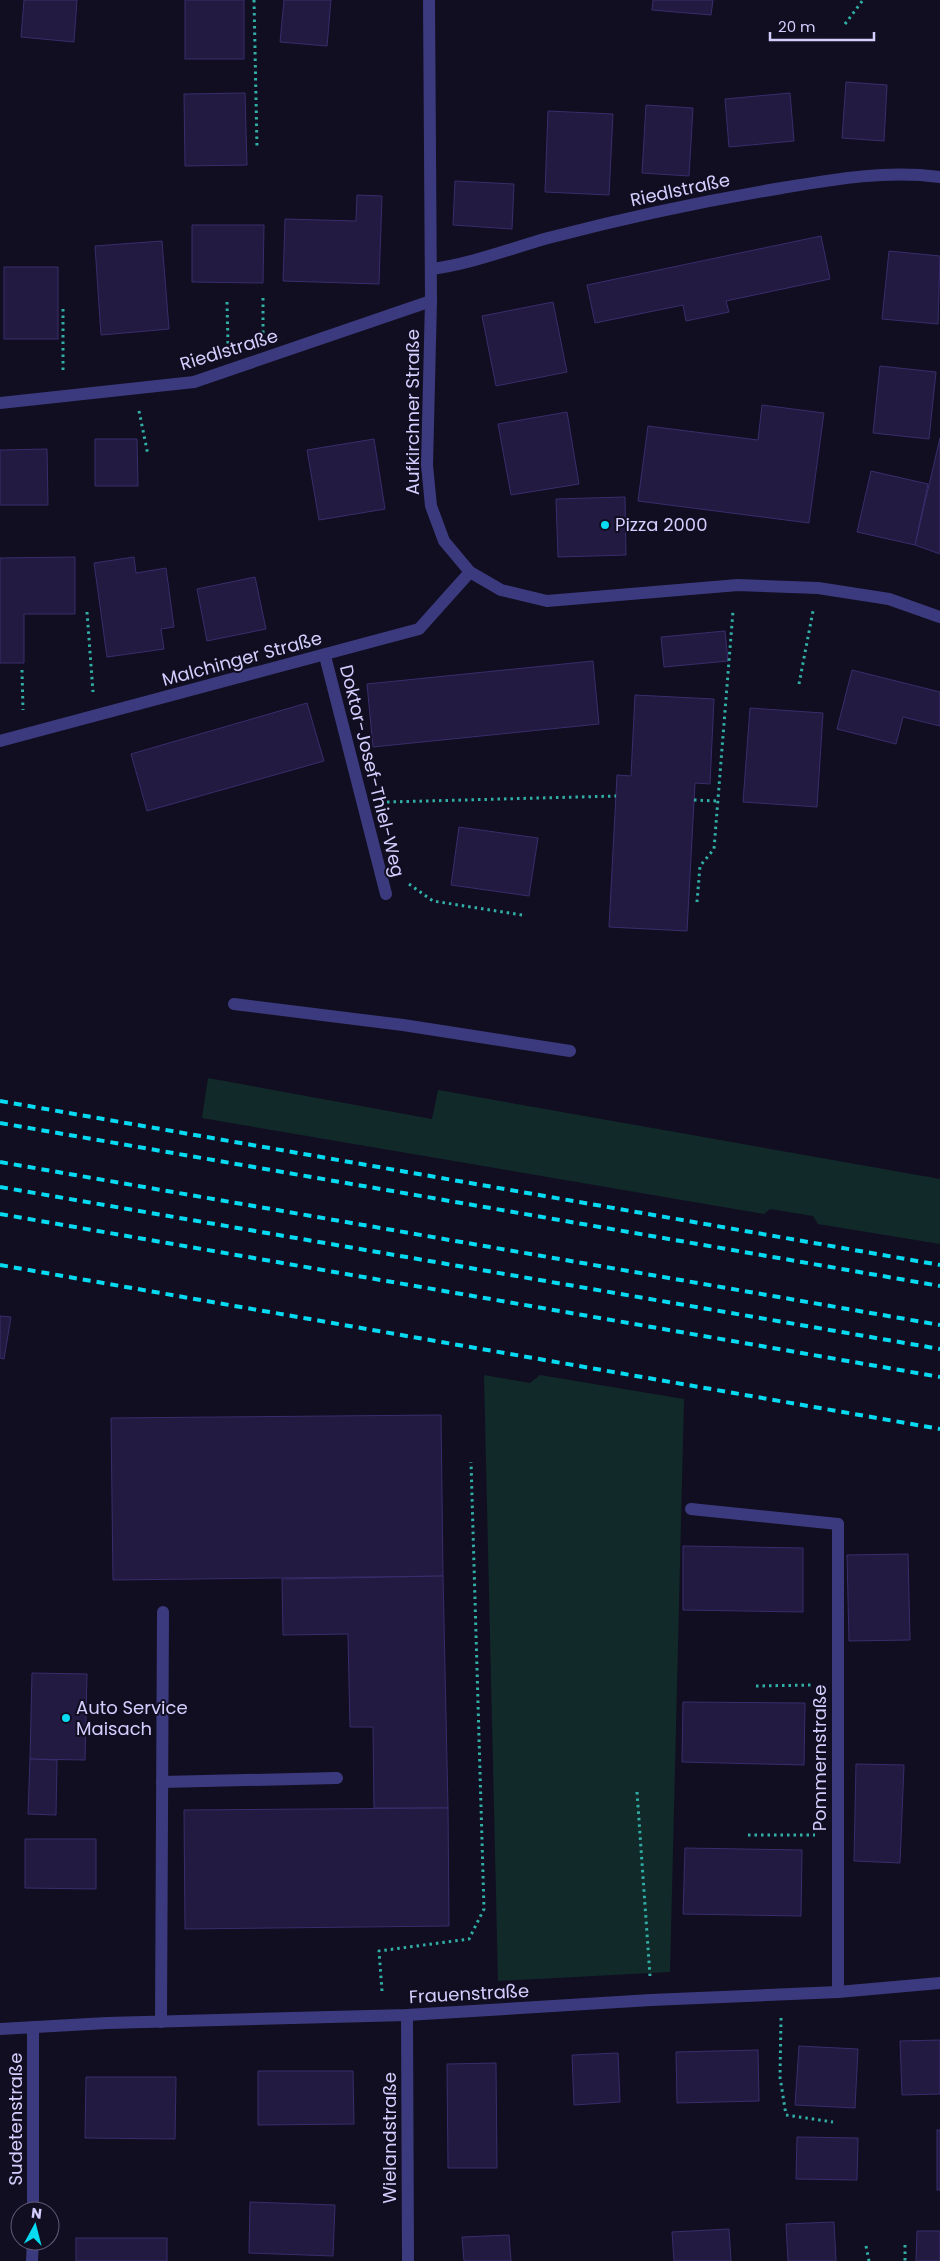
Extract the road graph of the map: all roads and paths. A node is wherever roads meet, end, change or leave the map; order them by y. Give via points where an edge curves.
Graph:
1 (254, 0) edge
2 (429, 0) edge
3 (863, 0) edge
4 (845, 24) dead end
5 (257, 148) dead end
6 (940, 177) edge
7 (431, 269) junction
8 (263, 296) dead end
9 (431, 301) junction
10 (226, 302) dead end
11 (63, 309) dead end
12 (262, 359) junction
13 (229, 371) junction
14 (135, 388) junction
15 (64, 396) junction
16 (0, 403) edge
17 (148, 455) dead end
18 (470, 572) junction
19 (738, 585) junction
20 (818, 588) junction
21 (87, 612) dead end
22 (940, 617) edge
23 (325, 656) junction
24 (22, 670) dead end
25 (799, 684) dead end
26 (95, 716) junction
27 (23, 735) junction
28 (0, 741) edge
29 (616, 796) dead end
30 (694, 800) dead end
31 (717, 801) junction
32 (363, 803) junction
33 (378, 862) junction
34 (386, 894) dead end
35 (697, 902) dead end
36 (522, 914) dead end
37 (234, 1004) dead end
38 (570, 1051) dead end
39 (471, 1462) dead end
40 (691, 1509) dead end
41 (163, 1612) dead end
42 (838, 1684) junction
43 (756, 1686) dead end
44 (337, 1778) dead end
45 (162, 1782) junction
46 (637, 1792) dead end
47 (748, 1835) dead end
48 (838, 1835) junction
49 (940, 1983) edge
50 (838, 1992) junction
51 (781, 1994) junction
52 (651, 2000) junction
53 (407, 2015) junction
54 (384, 2016) junction
55 (161, 2022) junction
56 (33, 2027) junction
57 (0, 2029) edge
58 (832, 2122) dead end
59 (33, 2201) edge
60 (905, 2245) dead end
61 (866, 2246) dead end
62 (408, 2261) edge
63 (869, 2261) edge
64 (905, 2261) edge

1 - 5 path
2 - 7 street, Aufkirchner Straße
3 - 4 path
6 - 7 street, Riedlstraße via 912,173 864,175 697,202 458,265
7 - 9 street, Aufkirchner Straße
8 - 12 path
9 - 12 street, Riedlstraße
9 - 18 street, Aufkirchner Straße via 427,465 431,506 444,541
10 - 13 path
11 - 15 path
12 - 13 street, Riedlstraße
13 - 14 street, Riedlstraße via 194,382
14 - 15 street, Riedlstraße
14 - 17 path
15 - 16 street, Riedlstraße
18 - 19 street, Aufkirchner Straße via 501,590 547,601
18 - 23 street, Malchinger Straße via 419,629
19 - 20 street, Aufkirchner Straße
19 - 31 path via 733,607
20 - 22 street, Aufkirchner Straße via 889,599
20 - 25 path
21 - 26 path
23 - 26 street, Malchinger Straße
23 - 32 street, Doktor-Josef-Thiel-Weg
24 - 27 path
26 - 27 street, Malchinger Straße
27 - 28 street, Malchinger Straße
29 - 32 path
30 - 31 path
31 - 35 path via 714,849 700,866
32 - 33 street, Doktor-Josef-Thiel-Weg
33 - 34 street, Doktor-Josef-Thiel-Weg
33 - 36 path via 432,901
37 - 38 street via 403,1025
39 - 54 path via 484,1909 469,1938 379,1951
40 - 42 street, Pommernstraße via 838,1524
41 - 45 street
42 - 43 path
42 - 48 street, Pommernstraße
44 - 45 street
45 - 55 street
46 - 52 path
47 - 48 path
48 - 50 street, Pommernstraße
49 - 50 street, Frauenstraße
50 - 51 street, Frauenstraße
51 - 52 street, Frauenstraße
51 - 58 path via 780,2077 786,2114
52 - 53 street, Frauenstraße
53 - 54 street, Frauenstraße
53 - 62 street, Wielandstraße
54 - 55 street, Frauenstraße
55 - 56 street, Frauenstraße
56 - 57 street, Frauenstraße
56 - 59 street, Sudetenstraße
60 - 64 path
61 - 63 path

